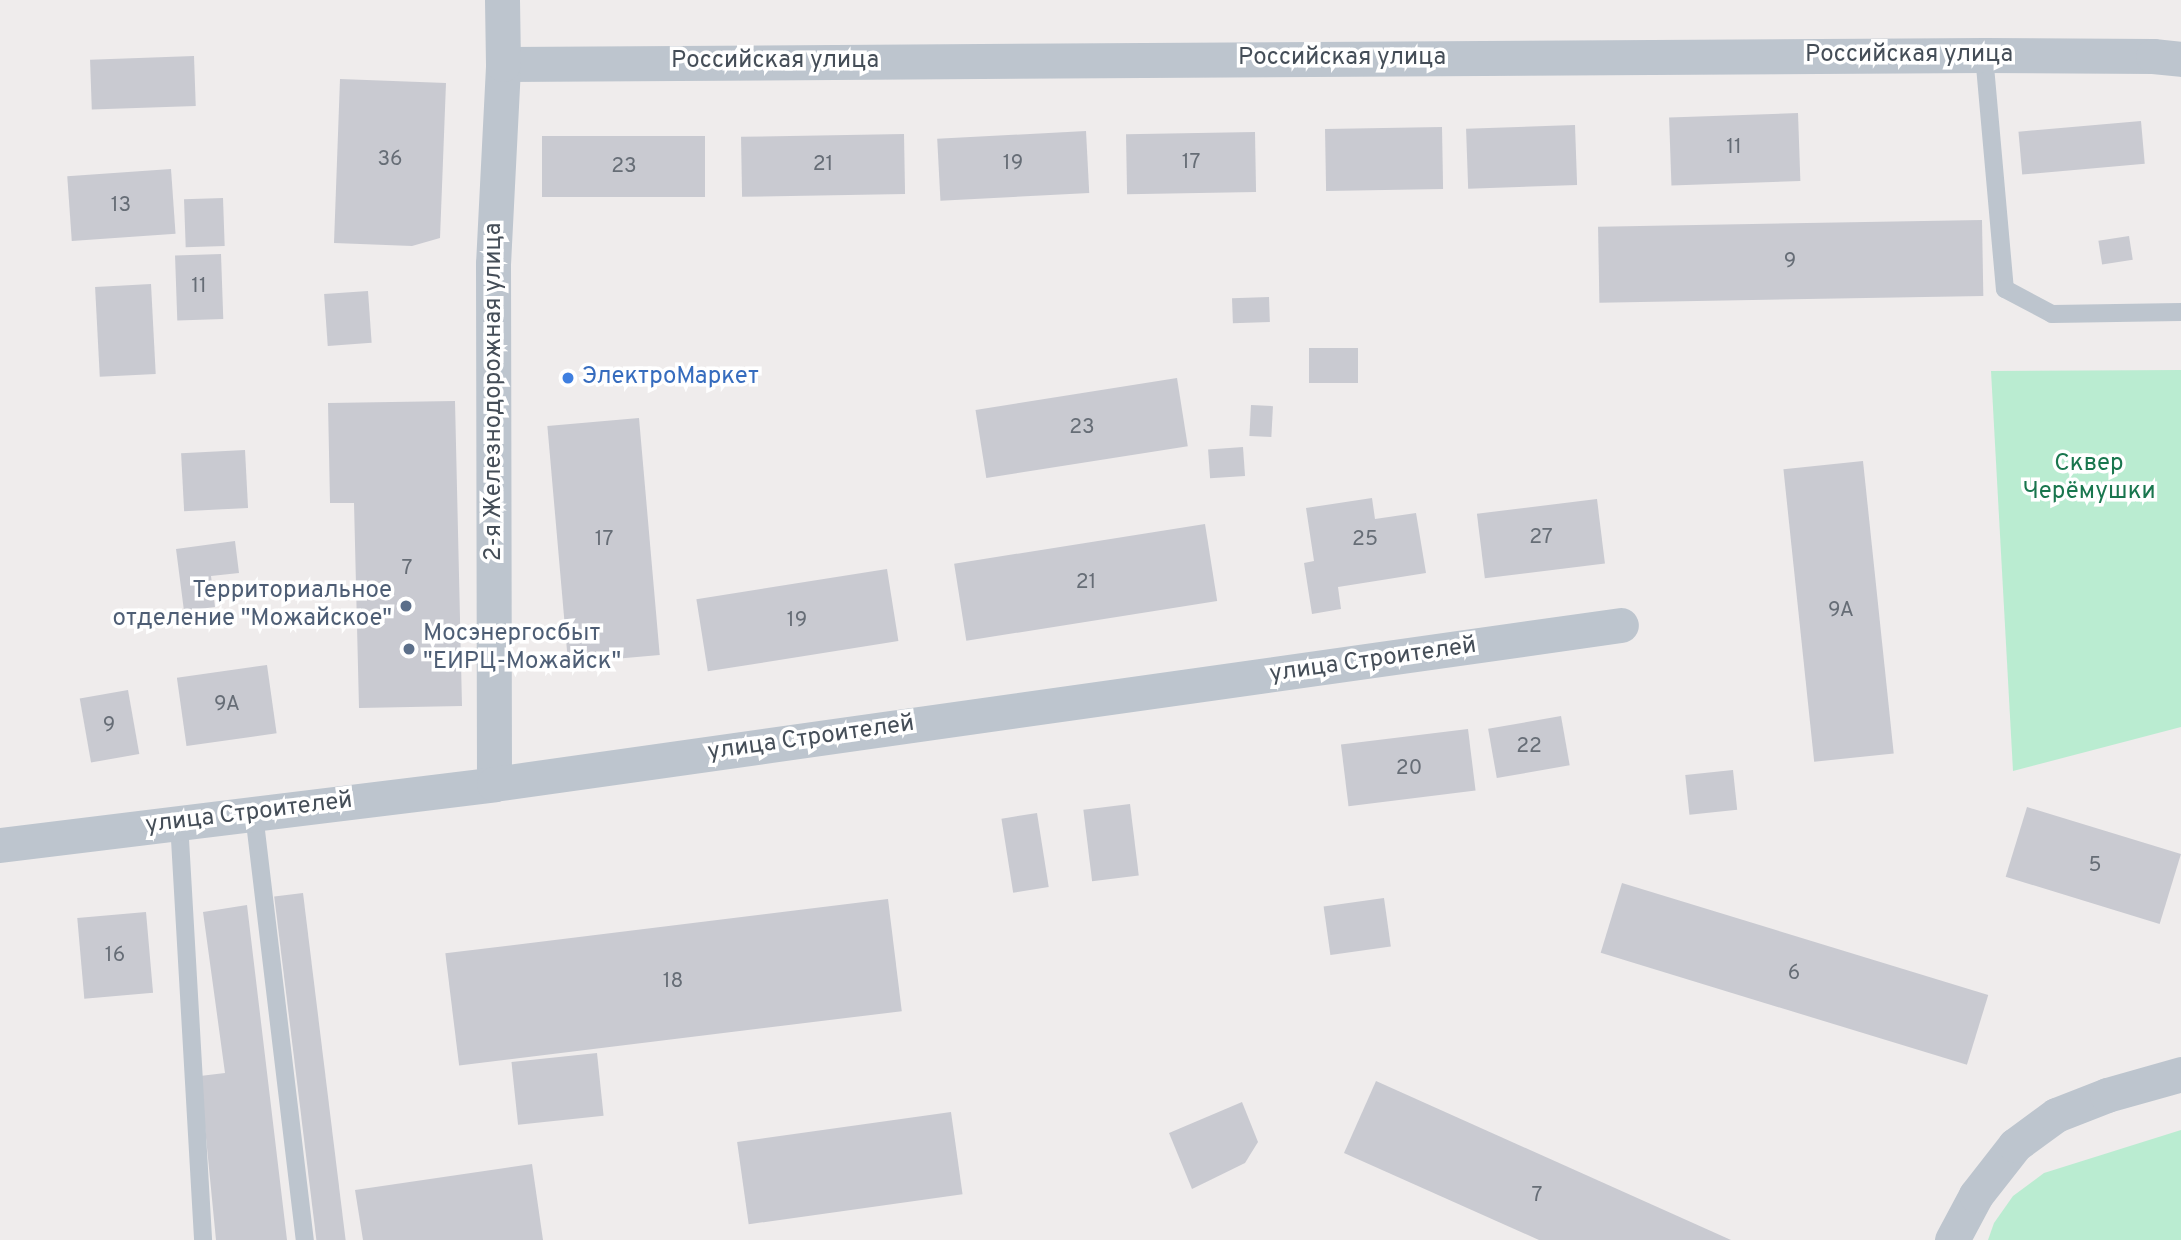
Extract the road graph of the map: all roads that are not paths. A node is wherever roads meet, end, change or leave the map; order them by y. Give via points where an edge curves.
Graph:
1 (502, 0) edge
2 (1984, 55) junction
3 (2181, 59) edge
4 (503, 64) junction
5 (2181, 312) edge
6 (1621, 625) dead end
7 (494, 784) junction
8 (254, 814) junction
9 (179, 822) junction
10 (0, 845) edge
11 (2181, 1074) edge
12 (202, 1240) edge
13 (305, 1240) edge
14 (1952, 1240) edge

1 - 4 street, 2-я Железнодорожная улица
2 - 3 street, Российская улица
2 - 4 street, Российская улица
2 - 5 lane via 2005,289 2052,314
4 - 7 street, 2-я Железнодорожная улица via 493,264
6 - 7 street, улица Строителей
7 - 8 street, улица Строителей
8 - 9 street, улица Строителей
8 - 13 lane
9 - 10 street, улица Строителей
9 - 12 lane
11 - 14 street via 2056,1115 2015,1145 1976,1195

